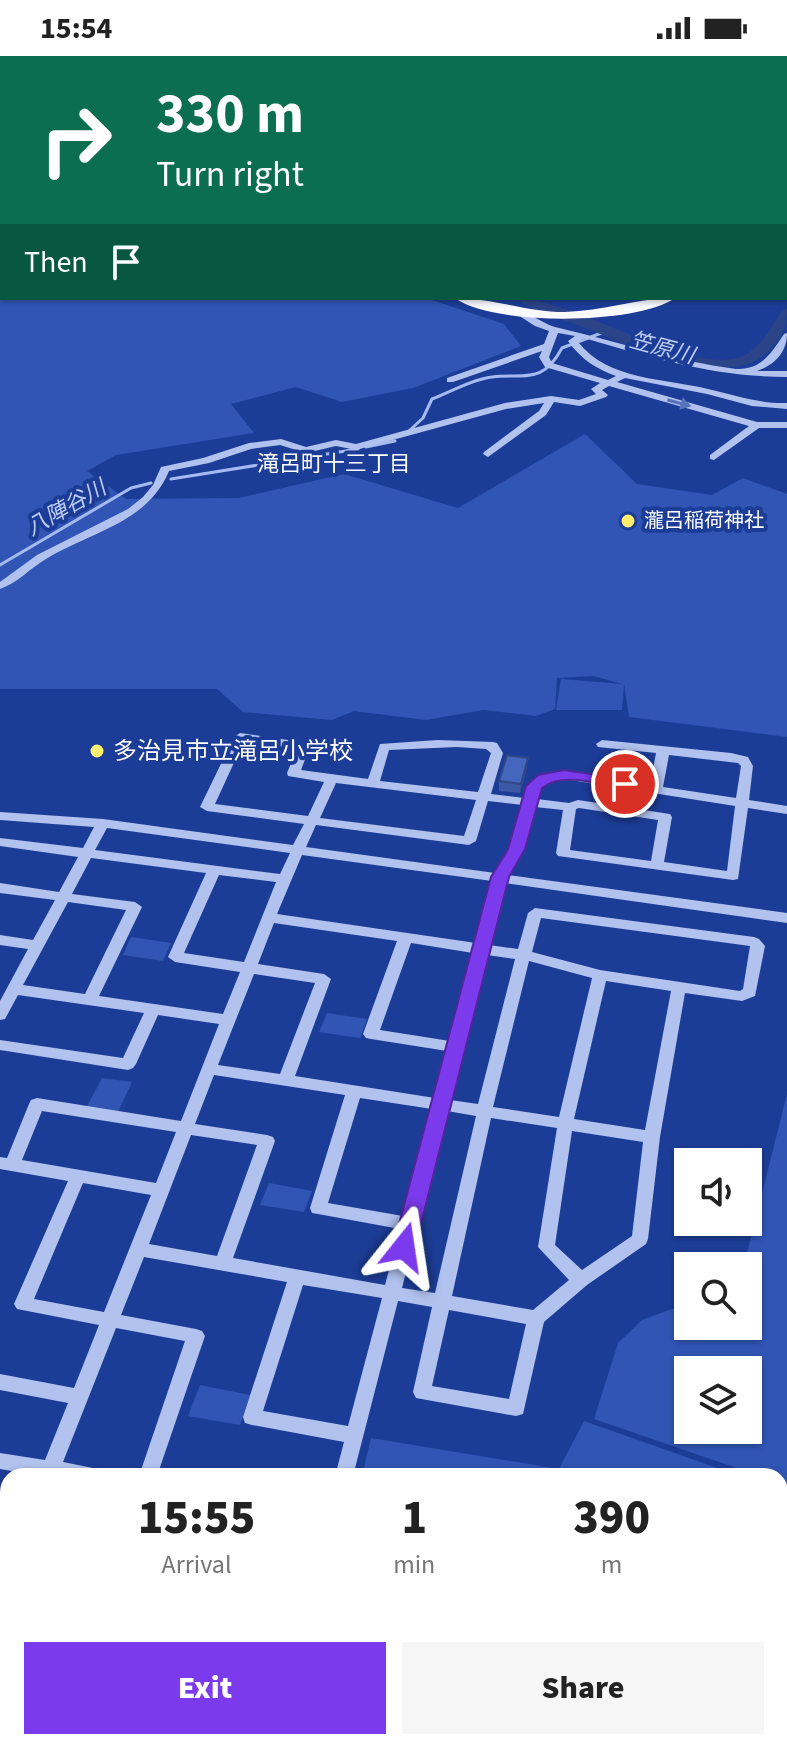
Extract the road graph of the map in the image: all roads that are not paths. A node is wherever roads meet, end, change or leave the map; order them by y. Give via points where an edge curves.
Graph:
1 (469, 300) edge
2 (662, 300) edge
3 (531, 315) junction
4 (554, 330) junction
5 (787, 336) edge
6 (587, 337) junction
7 (546, 346) junction
8 (743, 373) junction
9 (787, 374) edge
10 (625, 375) junction
11 (450, 380) dead end
12 (603, 383) junction
13 (551, 399) junction
14 (787, 406) edge
15 (757, 425) junction
16 (787, 425) edge
17 (488, 454) dead end
18 (714, 457) dead end
19 (0, 586) edge
20 (602, 744) dead end
21 (663, 752) junction
22 (332, 779) junction
23 (373, 783) junction
24 (656, 789) junction
25 (486, 796) junction
26 (529, 802) junction
27 (742, 804) junction
28 (570, 807) junction
29 (787, 810) edge
30 (0, 816) edge
31 (313, 821) junction
32 (103, 823) junction
33 (0, 842) edge
34 (297, 849) junction
35 (87, 852) junction
36 (657, 866) junction
37 (215, 869) junction
38 (500, 877) junction
39 (284, 879) junction
40 (0, 888) edge
41 (62, 897) junction
42 (661, 899) junction
43 (270, 918) junction
44 (787, 918) edge
45 (657, 928) junction
46 (405, 939) junction
47 (0, 940) edge
48 (37, 945) junction
49 (482, 949) junction
50 (523, 955) junction
51 (248, 968) junction
52 (600, 975) junction
53 (679, 986) junction
54 (14, 989) junction
55 (90, 999) junction
56 (153, 1009) junction
57 (0, 1015) edge
58 (228, 1020) junction
59 (0, 1045) edge
60 (456, 1047) junction
61 (211, 1069) junction
62 (286, 1079) junction
63 (354, 1092) junction
64 (442, 1104) junction
65 (482, 1111) junction
66 (565, 1125) junction
67 (185, 1127) junction
68 (652, 1137) junction
69 (6, 1164) edge
70 (78, 1177) junction
71 (160, 1190) junction
72 (410, 1224) junction
73 (139, 1249) junction
74 (223, 1263) junction
75 (297, 1277) junction
76 (581, 1280) junction
77 (391, 1292) junction
78 (442, 1300) junction
79 (536, 1318) junction
80 (109, 1319) junction
81 (0, 1382) edge
82 (79, 1397) junction
83 (356, 1436) junction
84 (0, 1461) edge
85 (52, 1467) junction
86 (57, 1468) edge
87 (151, 1468) edge
88 (346, 1468) edge

1 - 3 main road
2 - 3 main road via 621,311
3 - 4 street
4 - 6 street
4 - 7 street
5 - 8 street via 770,363
6 - 8 street via 662,359
6 - 10 street via 574,344 581,353
7 - 11 street
7 - 12 street via 544,357 552,366
8 - 9 street
10 - 12 street
10 - 14 street via 765,406
12 - 13 street via 596,389 603,395 580,403
12 -> 15 street
13 - 17 street via 543,413
13 - 19 street via 505,406 356,447 336,443 306,450 281,442 171,466 145,502 40,558
15 - 16 street
15 - 18 street
20 - 21 street
21 - 24 street
21 - 27 street via 743,760 747,766
22 - 23 street
22 - 31 street
22 - 31 street via 293,773 304,746 240,737 207,807
23 - 25 street
23 - 25 street via 384,747 483,742 497,753
24 - 26 street via 564,775 534,786
24 - 27 street
25 - 26 street
25 - 31 street via 469,841
26 - 28 street
26 - 38 street via 516,849
27 - 29 street
27 - 36 street via 733,876
28 - 36 street via 563,853
28 - 36 street via 665,817
30 - 32 street
31 - 34 street
32 - 34 street
32 - 35 street
33 - 35 street
34 - 38 street
34 - 39 street
35 - 37 street
35 - 41 street
37 - 39 street
37 - 51 street via 175,957
38 - 42 street
38 - 49 street
39 - 43 street
40 - 41 street
41 - 48 street
41 - 55 street via 135,907
42 - 44 street
42 - 45 street
43 - 46 street
43 - 51 street
45 - 50 street via 535,913
45 - 53 street via 758,946 750,992 742,996
46 - 49 street
46 - 60 street via 371,1034
47 - 48 street
48 - 54 street
49 - 50 street
49 - 60 street
50 - 52 street
50 - 65 street
51 - 58 street
51 - 62 street via 324,979
52 - 53 street
52 - 66 street
53 - 68 street
54 - 55 street
54 - 57 street
55 - 56 street
56 - 58 street
56 - 59 street via 128,1064
58 - 61 street
60 - 64 street
61 - 62 street
61 - 67 street
62 - 63 street
63 - 64 street
63 - 72 street via 318,1208
64 - 65 street
64 - 72 street
65 - 66 street
65 - 78 street
66 - 68 street
66 - 76 street via 546,1247
67 - 69 street via 37,1104
67 - 71 street
67 - 74 street via 267,1141
68 - 76 street via 640,1239
69 - 70 street
70 - 71 street
70 - 80 street via 23,1304
71 - 73 street
72 - 77 street
73 - 74 street
73 - 80 street
74 - 75 street
75 - 77 street
75 - 83 street via 252,1417
76 - 79 street
77 - 78 street
77 - 83 street
78 - 79 street
78 - 79 street via 422,1392 516,1408
80 - 82 street
80 - 87 street via 196,1336
81 - 82 street
82 - 85 street
83 - 88 street
84 - 85 street
85 - 86 street

